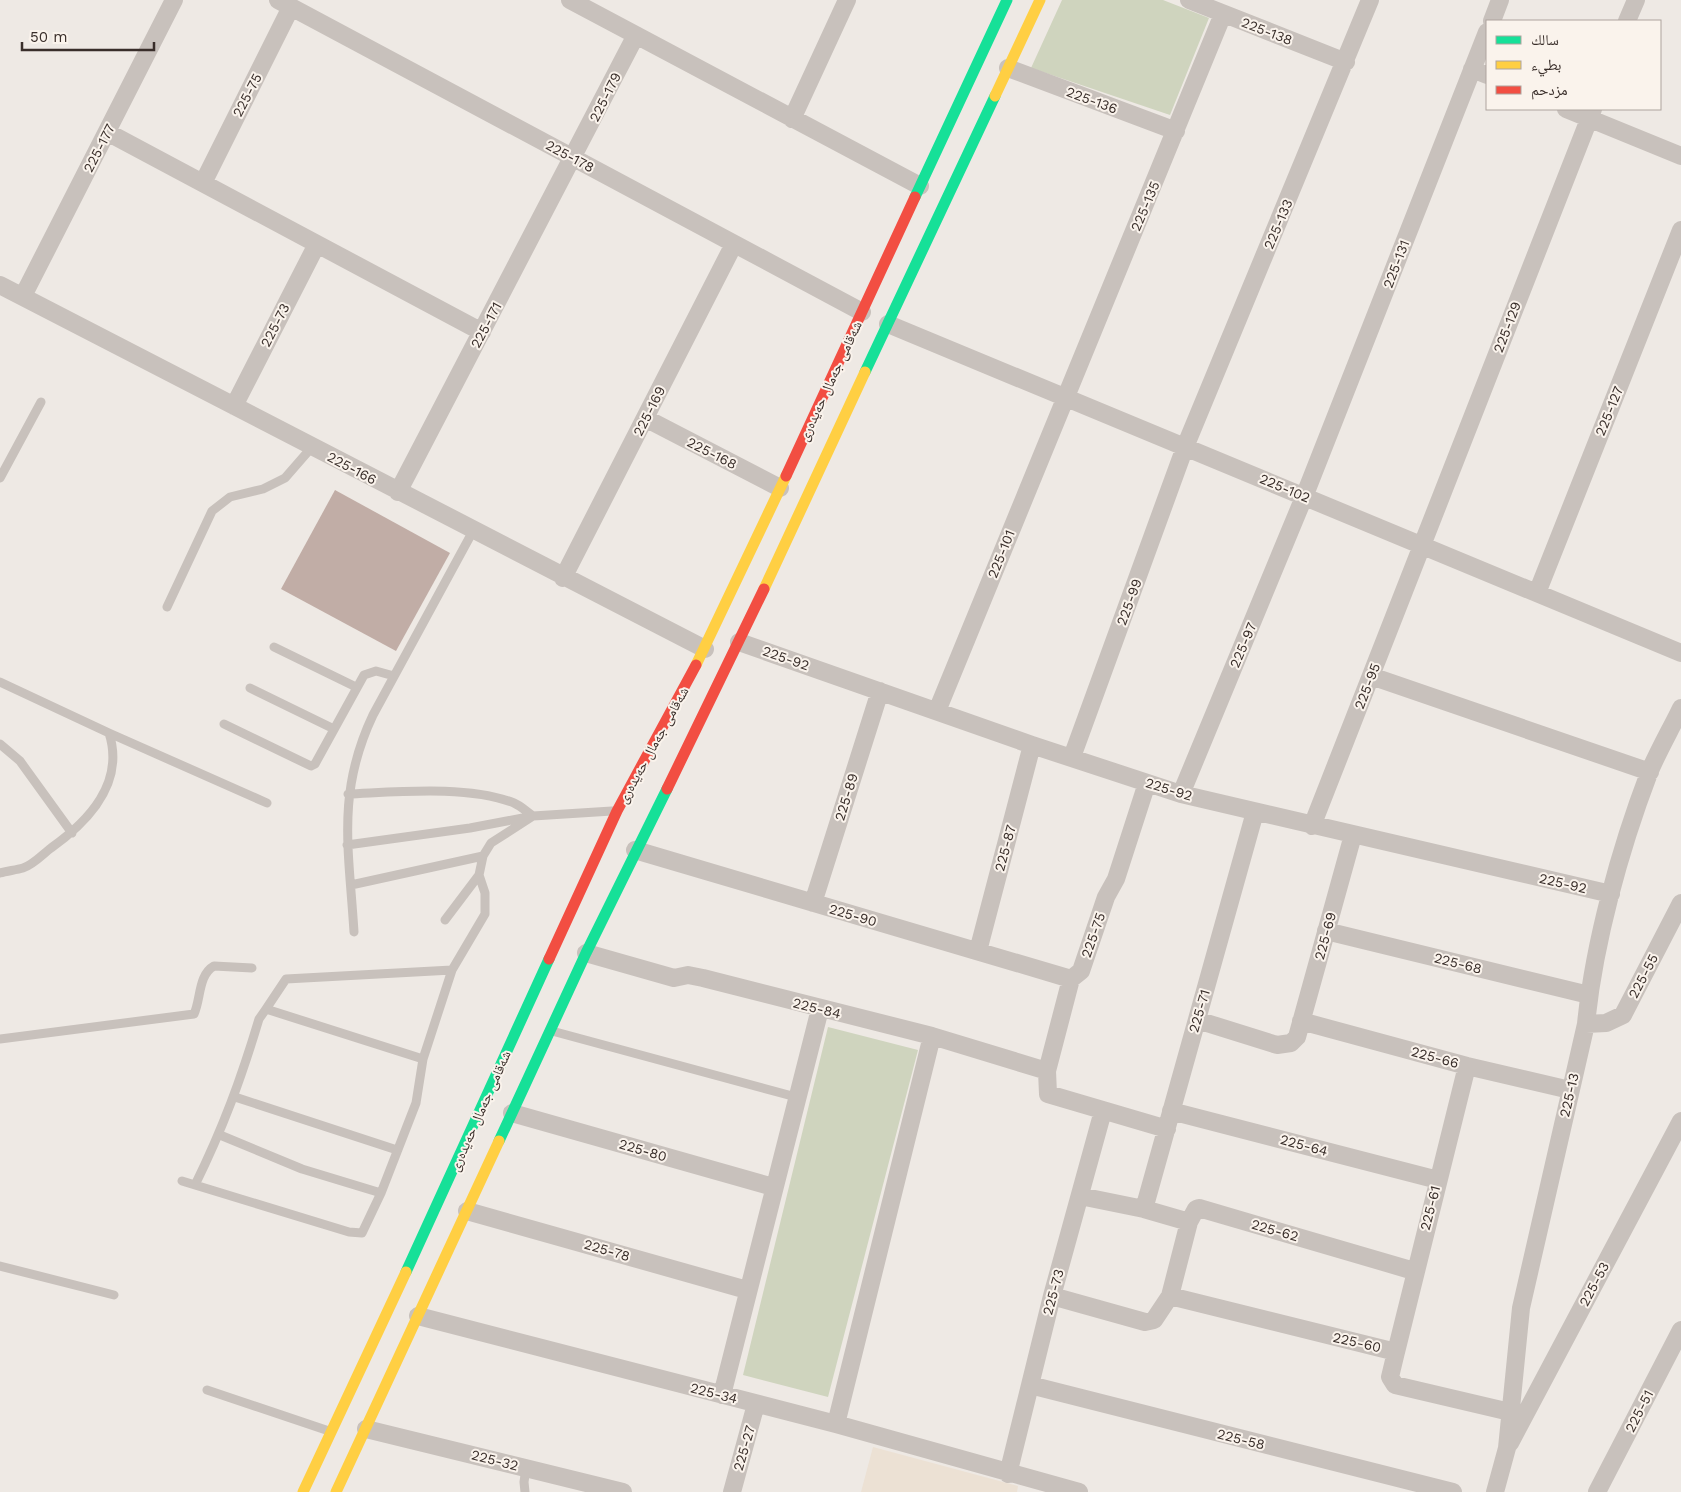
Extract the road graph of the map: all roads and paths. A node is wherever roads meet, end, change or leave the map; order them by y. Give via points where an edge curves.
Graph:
1 (174, 0) edge
2 (570, 0) edge
3 (847, 0) edge
4 (1007, 0) edge
5 (1040, 0) edge
6 (1189, 0) edge
7 (1370, 0) edge
8 (1500, 0) edge
9 (1636, 0) edge
10 (284, 4) edge
11 (1223, 14) junction
12 (1492, 20) edge
13 (1627, 20) edge
14 (636, 36) junction
15 (1006, 36) junction
16 (1486, 38) edge
17 (1346, 62) junction
18 (1008, 68) junction
19 (1480, 72) edge
20 (1571, 110) edge
21 (1591, 114) edge
22 (792, 119) junction
23 (1176, 131) junction
24 (107, 132) junction
25 (1681, 156) edge
26 (573, 158) junction
27 (203, 184) junction
28 (920, 186) junction
29 (1681, 230) edge
30 (317, 244) junction
31 (734, 244) junction
32 (0, 284) edge
33 (23, 296) junction
34 (862, 312) junction
35 (888, 324) junction
36 (482, 332) junction
37 (1065, 397) junction
38 (41, 402) dead end
39 (234, 406) junction
40 (645, 418) junction
41 (312, 447) junction
42 (1185, 447) junction
43 (0, 478) edge
44 (780, 488) junction
45 (398, 492) junction
46 (1304, 497) junction
47 (473, 531) junction
48 (1422, 545) junction
49 (563, 578) junction
50 (1536, 593) junction
51 (167, 607) dead end
52 (739, 642) junction
53 (274, 647) dead end
54 (705, 649) junction
55 (1681, 653) edge
56 (394, 676) junction
57 (1371, 676) junction
58 (0, 682) edge
59 (356, 687) junction
60 (250, 688) dead end
61 (880, 691) junction
62 (1681, 708) edge
63 (936, 711) junction
64 (224, 724) dead end
65 (334, 728) junction
66 (109, 733) junction
67 (0, 744) edge
68 (1032, 745) junction
69 (1072, 757) junction
70 (1650, 772) junction
71 (1146, 783) junction
72 (348, 794) junction
73 (1181, 794) junction
74 (267, 803) dead end
75 (617, 810) junction
76 (1255, 812) junction
77 (533, 816) junction
78 (1312, 826) junction
79 (72, 833) junction
80 (1352, 835) junction
81 (347, 845) junction
82 (635, 850) junction
83 (483, 856) junction
84 (0, 873) edge
85 (479, 875) junction
86 (351, 885) junction
87 (1610, 894) junction
88 (1681, 903) edge
89 (813, 904) junction
90 (445, 920) dead end
91 (1326, 931) junction
92 (354, 932) dead end
93 (978, 951) junction
94 (586, 953) junction
95 (252, 968) dead end
96 (452, 970) junction
97 (1071, 979) junction
98 (1589, 995) junction
99 (266, 1009) junction
100 (820, 1009) junction
101 (1197, 1020) junction
102 (1586, 1024) junction
103 (1299, 1029) junction
104 (552, 1031) junction
105 (932, 1036) junction
106 (0, 1039) edge
107 (423, 1059) junction
108 (1467, 1066) junction
109 (1047, 1079) junction
110 (1570, 1090) junction
111 (235, 1097) junction
112 (796, 1097) junction
113 (1103, 1111) junction
114 (1171, 1111) junction
115 (512, 1113) junction
116 (1681, 1121) edge
117 (1167, 1129) junction
118 (220, 1135) junction
119 (397, 1150) junction
120 (1438, 1180) junction
121 (182, 1181) dead end
122 (196, 1185) junction
123 (773, 1187) junction
124 (381, 1194) junction
125 (1080, 1196) junction
126 (1144, 1209) junction
127 (467, 1211) junction
128 (1189, 1222) junction
129 (436, 1228) junction
130 (456, 1235) junction
131 (0, 1266) edge
132 (1414, 1271) junction
133 (747, 1290) junction
134 (114, 1295) dead end
135 (1052, 1296) junction
136 (1170, 1296) junction
137 (418, 1316) junction
138 (1681, 1330) edge
139 (1396, 1352) junction
140 (1030, 1385) junction
141 (207, 1390) dead end
142 (722, 1395) junction
143 (756, 1404) junction
144 (1510, 1412) junction
145 (836, 1424) junction
146 (366, 1429) junction
147 (332, 1432) junction
148 (1507, 1448) junction
149 (526, 1468) junction
150 (1015, 1481) edge
151 (617, 1491) edge
152 (303, 1492) edge
153 (336, 1492) edge
154 (526, 1492) edge
155 (732, 1492) edge
156 (1079, 1492) edge
157 (1453, 1492) edge
158 (1495, 1492) edge
159 (1597, 1492) edge

1 - 24 street, 225-177
2 - 14 street
3 - 22 street
4 - 15 main road, شەقامی جەمال حەیدەری
5 - 15 main road, شەقامی جەمال حەیدەری
6 - 11 street, 225-138
7 - 17 street, 225-133
8 - 12 street
9 - 13 street
10 - 26 street, 225-178
10 - 27 street, 225-75
11 - 17 street, 225-138
11 - 23 street, 225-135
14 - 22 street
14 - 26 street, 225-179
15 - 18 main road, شەقامی جەمال حەیدەری
15 - 28 main road, شەقامی جەمال حەیدەری
16 - 19 street, 225-131
17 - 42 street, 225-133
18 - 23 street, 225-136
18 - 35 main road, شەقامی جەمال حەیدەری
19 - 46 street, 225-131
20 - 21 street
21 - 25 street
21 - 48 street, 225-129
22 - 28 street
23 - 37 street, 225-135
24 - 27 street
24 - 33 street, 225-177
26 - 31 street, 225-178
26 - 36 street, 225-171
27 - 30 street
28 - 34 main road, شەقامی جەمال حەیدەری
29 - 50 street, 225-127
30 - 36 street
30 - 39 street, 225-73
31 - 34 street, 225-178
31 - 40 street, 225-169
32 - 33 street, 225-166
33 - 39 street, 225-166
34 - 44 main road, شەقامی جەمال حەیدەری
35 - 37 street, 225-102
35 - 52 main road, شەقامی جەمال حەیدەری
36 - 45 street, 225-171
37 - 42 street, 225-102
37 - 63 street, 225-101
38 - 43 lane
39 - 41 street, 225-166
40 - 44 street, 225-168
40 - 49 street, 225-169
41 - 45 street, 225-166
41 - 51 lane via 285,478 263,489 230,497 212,511
42 - 46 street, 225-102
42 - 69 street, 225-99
44 - 54 main road, شەقامی جەمال حەیدەری
45 - 47 street, 225-166
46 - 48 street, 225-102
46 - 73 street, 225-97
47 - 49 street, 225-166
47 - 56 lane
48 - 50 street, 225-102
48 - 57 street, 225-95
49 - 54 street, 225-166
50 - 55 street, 225-102
52 - 61 street, 225-92
52 - 82 main road, شەقامی جەمال حەیدەری
53 - 59 lane
54 - 75 main road, شەقامی جەمال حەیدەری
56 - 59 lane via 370,671
56 - 72 lane via 361,740
57 - 70 street
57 - 78 street, 225-95
58 - 66 lane
59 - 65 lane
60 - 65 lane
61 - 63 street, 225-92
61 - 89 street, 225-89
62 - 70 street, 225-13
63 - 68 street, 225-92
64 - 65 lane via 311,766
66 - 74 lane
66 - 79 lane via 113,746 113,774 102,800
67 - 79 lane via 20,761
68 - 69 street, 225-92
68 - 93 street, 225-87
69 - 71 street, 225-92
70 - 87 street, 225-13
71 - 73 street, 225-92
71 - 97 street, 225-75 via 1116,879 1106,898 1081,971
72 - 77 lane via 420,790 462,793 515,804
72 - 81 lane
73 - 76 street, 225-92
75 - 77 lane
75 - 129 main road, شەقامی جەمال حەیدەری
76 - 78 street, 225-92
76 - 101 street, 225-71
77 - 81 lane
77 - 83 lane via 490,843
78 - 80 street, 225-92
79 - 84 lane via 25,868
80 - 87 street, 225-92
80 - 91 street, 225-69
81 - 86 lane
82 - 89 street, 225-90
82 - 94 main road, شەقامی جەمال حەیدەری
83 - 85 lane
83 - 86 lane
85 - 90 lane
85 - 96 lane via 485,893 485,914
86 - 92 lane
87 - 98 street, 225-13
88 - 102 street, 225-55 via 1623,1015 1606,1023
89 - 93 street, 225-90
91 - 98 street, 225-68
91 - 103 street, 225-69
93 - 97 street, 225-90
94 - 100 street, 225-84 via 674,978 688,975
94 - 104 main road, شەقامی جەمال حەیدەری
95 - 106 lane via 214,966 208,969 194,1014
96 - 99 lane via 286,979
96 - 107 lane
97 - 109 street, 225-75
98 - 102 street, 225-13
99 - 107 lane
99 - 111 lane via 259,1019
100 - 105 street, 225-84
100 - 112 street
101 - 103 street via 1277,1045 1291,1043
101 - 114 street, 225-71
102 - 110 street, 225-13
103 - 108 street, 225-66
104 - 112 lane
104 - 115 main road, شەقامی جەمال حەیدەری
105 - 109 street, 225-84
105 - 145 street
107 - 119 lane via 416,1103
108 - 110 street, 225-66
108 - 120 street, 225-61
109 - 113 street, 225-84 via 1048,1094
110 - 144 street, 225-13 via 1520,1308
111 - 118 lane
111 - 119 lane
112 - 123 street
113 - 117 street
113 - 125 street, 225-73
114 - 117 street, 225-71
114 - 120 street, 225-64
115 - 123 street, 225-80
115 - 127 main road, شەقامی جەمال حەیدەری
116 - 148 street, 225-53
117 - 126 street, 225-71
118 - 122 lane
118 - 124 lane via 302,1170
119 - 124 lane
120 - 132 street, 225-61
121 - 122 lane
122 - 124 lane via 349,1232 362,1233
123 - 133 street
125 - 126 street
125 - 135 street, 225-73
126 - 128 street
127 - 130 main road, شەقامی جەمال حەیدەری
127 - 133 street, 225-78
128 - 132 street, 225-62 via 1199,1208
128 - 136 street
129 - 130 main road
129 - 147 main road, شەقامی جەمال حەیدەری
130 - 137 main road, شەقامی جەمال حەیدەری
131 - 134 lane
132 - 139 street, 225-61
133 - 142 street
135 - 136 street via 1145,1322 1154,1320
135 - 140 street, 225-73
136 - 139 street, 225-60
137 - 142 street, 225-34
137 - 146 main road, شەقامی جەمال حەیدەری
138 - 159 street, 225-51
139 - 144 street, 225-60 via 1390,1377 1396,1385
140 - 150 street, 225-73
140 - 157 street, 225-58
141 - 147 lane
142 - 143 street, 225-34
143 - 145 street, 225-34
143 - 155 street, 225-27
144 - 148 street, 225-13
145 - 150 street, 225-34
146 - 149 street, 225-32
146 - 153 main road, شەقامی جەمال حەیدەری
147 - 152 main road, شەقامی جەمال حەیدەری
148 - 158 street, 225-13
149 - 151 street, 225-32
149 - 154 lane
150 - 156 street, 225-34

